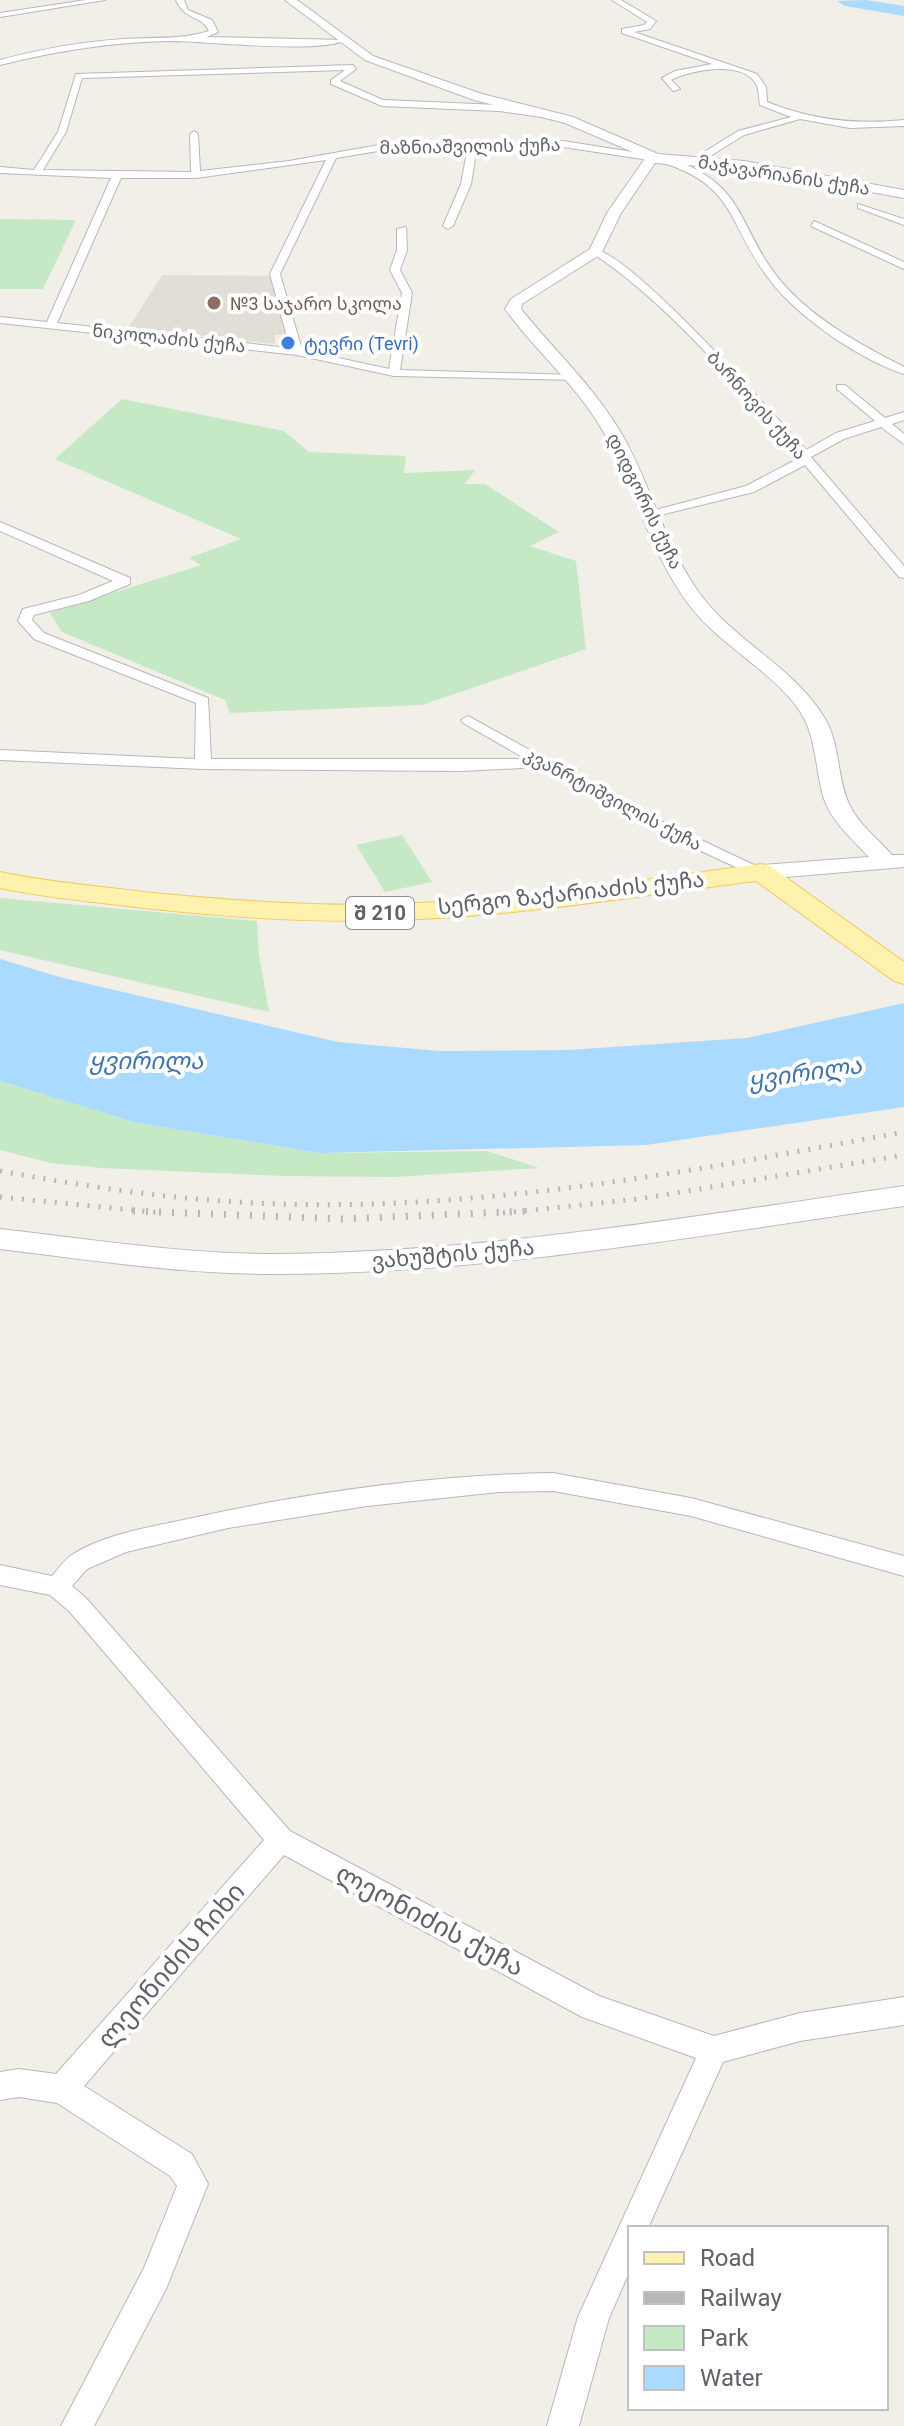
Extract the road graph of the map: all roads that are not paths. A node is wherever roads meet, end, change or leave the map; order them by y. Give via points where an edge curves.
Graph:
1 (101, 0) edge
2 (180, 0) edge
3 (290, 0) edge
4 (616, 0) edge
5 (0, 15) edge
6 (194, 39) junction
7 (342, 40) junction
8 (369, 58) junction
9 (0, 63) edge
10 (724, 64) junction
11 (353, 67) junction
12 (676, 89) dead end
13 (563, 117) junction
14 (796, 118) junction
15 (904, 123) edge
16 (194, 134) dead end
17 (472, 150) junction
18 (333, 155) junction
19 (656, 158) junction
20 (696, 161) junction
21 (0, 170) edge
22 (37, 173) junction
23 (196, 175) junction
24 (117, 176) junction
25 (904, 194) edge
26 (861, 206) dead end
27 (904, 222) edge
28 (814, 224) dead end
29 (448, 226) dead end
30 (402, 229) dead end
31 (596, 251) junction
32 (904, 266) edge
33 (0, 320) edge
34 (51, 324) junction
35 (297, 352) junction
36 (904, 371) edge
37 (394, 373) junction
38 (574, 378) junction
39 (841, 387) dead end
40 (904, 416) edge
41 (884, 422) junction
42 (904, 440) edge
43 (805, 458) junction
44 (649, 516) junction
45 (0, 526) edge
46 (904, 574) edge
47 (468, 720) dead end
48 (0, 755) edge
49 (539, 763) junction
50 (203, 764) junction
51 (895, 861) edge
52 (770, 878) junction
53 (0, 880) edge
54 (904, 975) edge
55 (904, 1196) edge
56 (0, 1239) edge
57 (904, 1566) edge
58 (0, 1575) edge
59 (57, 1587) junction
60 (281, 1840) junction
61 (904, 2011) edge
62 (714, 2050) junction
63 (0, 2086) edge
64 (62, 2089) junction
65 (633, 2226) edge
66 (628, 2239) edge
67 (77, 2426) edge
68 (563, 2426) edge

1 - 5 street
2 - 6 street via 185,11 209,22 214,32
3 - 7 street, მაჭავარიანის ქუჩა
4 - 10 street via 652,21 625,31
6 - 7 street via 296,44
6 - 9 street via 144,39
7 - 8 street, მაჭავარიანის ქუჩა
8 - 11 street
8 - 13 street, მაჭავარიანის ქუჩა via 447,88
10 - 12 street via 665,80
10 - 14 street via 754,76 762,87 763,103
11 - 13 street via 334,82 376,101
11 - 22 street via 79,76 62,132
13 - 19 street, მაჭავარიანის ქუჩა
14 - 15 street via 831,125
14 - 20 street via 741,133
16 - 23 street
17 - 18 street, მაზნიაშვილის ქუჩა via 396,145
17 - 19 street, მაზნიაშვილის ქუჩა via 563,144
17 - 29 street via 466,184
18 - 23 street, მაზნიაშვილის ქუჩა
18 - 35 street via 275,274
19 - 20 street, მაჭავარიანის ქუჩა
19 - 31 street via 614,213
19 - 36 street, მაზნიაშვილის ქუჩა via 698,173 712,184 745,227 770,275 793,299 836,334
20 - 25 street, მაჭავარიანის ქუჩა
21 - 22 street, მაზნიაშვილის ქუჩა
22 - 24 street, მაზნიაშვილის ქუჩა
23 - 24 street, მაზნიაშვილის ქუჩა
24 - 34 street
26 - 27 street
28 - 32 street
30 - 37 street via 395,270 407,293
31 - 38 street, დიდგორის ქუჩა via 512,305
31 - 43 street, ბარნოვის ქუჩა via 680,322
33 - 34 street, ნიკოლაძის ქუჩა
34 - 35 street, ნიკოლაძის ქუჩა
35 - 37 street, ნიკოლაძის ქუჩა
37 - 38 street, ნიკოლაძის ქუჩა
38 - 44 street, დიდგორის ქუჩა via 611,429 637,478
39 - 41 street
40 - 41 street
41 - 42 street
41 - 43 street via 832,439
43 - 44 street via 750,489
43 - 46 street, ბარნოვის ქუჩა
44 - 51 street, დიდგორის ქუჩა via 694,599 785,682 814,718 829,750 837,805
45 - 50 street via 125,581 28,612 25,621 39,636 203,701
47 - 49 street, კვანრტიშვილის ქუჩა
48 - 50 street
49 - 50 street
49 - 52 street, კვანრტიშვილის ქუჩა
51 - 52 street, სერგო ზაქარიაძის ქუჩა
52 - 53 main road, სერგო ზაქარიაძის ქუჩა / შ 210 via 369,913 298,912 42,889
52 - 54 main road
55 - 56 street, ვახუშტის ქუჩა via 439,1259 201,1262
57 - 59 street via 691,1507 553,1482 499,1483 259,1514 122,1543 79,1562
58 - 59 street
59 - 60 street, ლეონიძის ქუჩა
60 - 62 street, ლეონიძის ქუჩა via 592,2007
60 - 64 street, ლეონიძის ჩიხი
61 - 62 street via 800,2027
62 - 65 street
63 - 64 street
64 - 67 street via 181,2165 193,2184 155,2278
66 - 68 street via 594,2317

